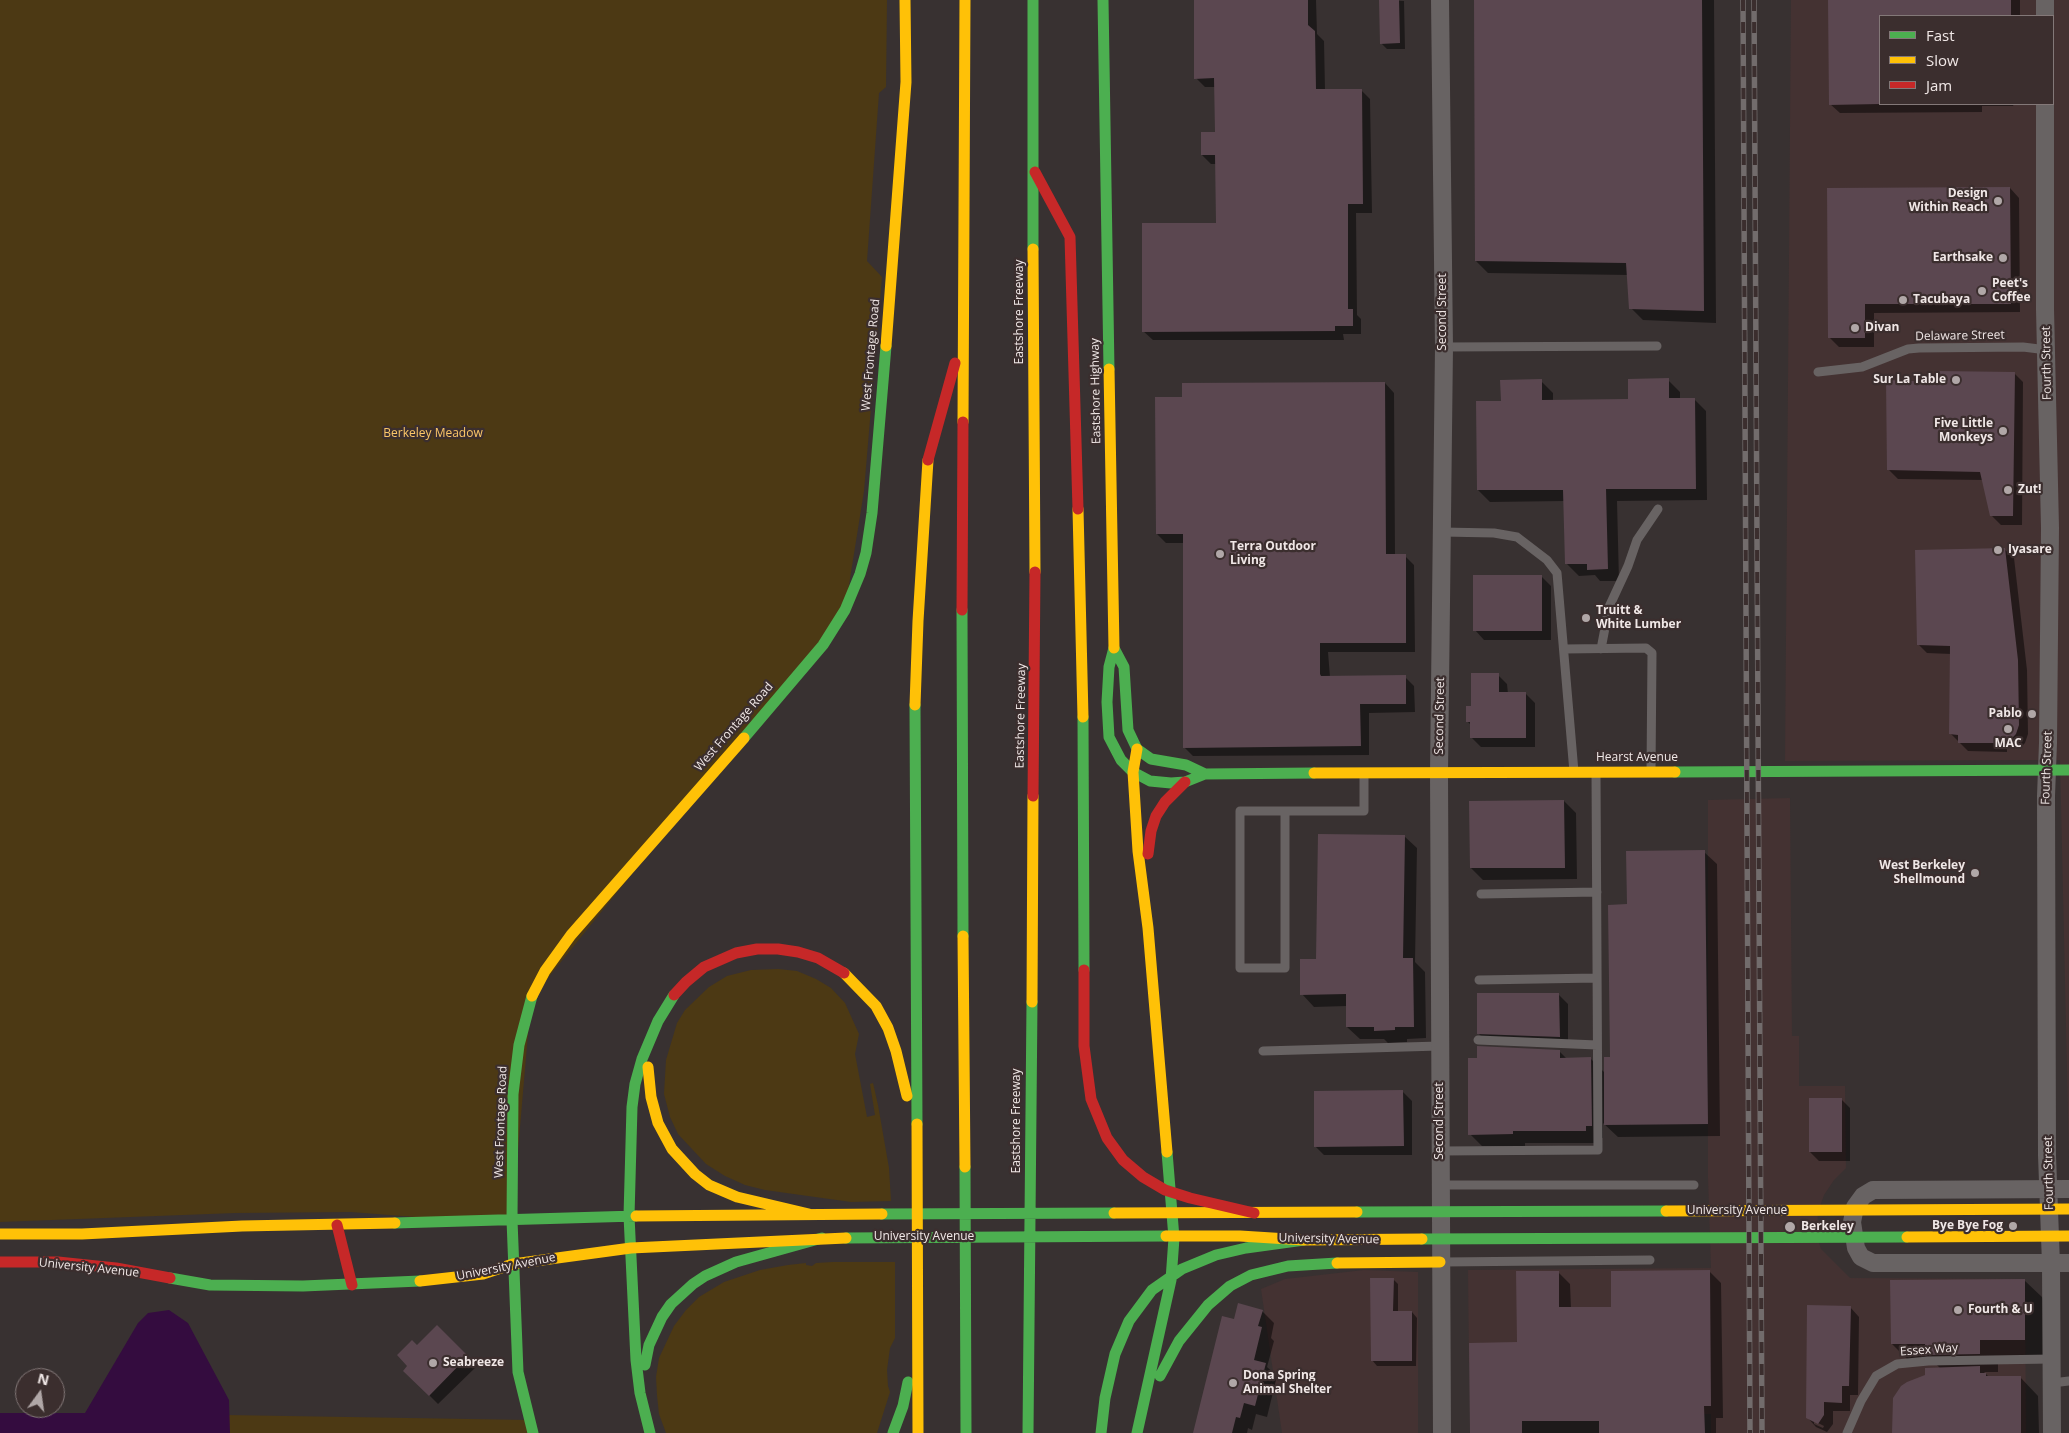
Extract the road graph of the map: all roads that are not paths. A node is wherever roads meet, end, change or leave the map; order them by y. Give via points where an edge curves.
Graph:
1 (906, 0) edge
2 (965, 0) edge
3 (1033, 0) edge
4 (1103, 0) edge
5 (1440, 0) edge
6 (2045, 0) edge
7 (2045, 15) edge
8 (2045, 105) edge
9 (1032, 167) junction
10 (964, 328) junction
11 (1657, 346) dead end
12 (1444, 347) junction
13 (2046, 350) junction
14 (1818, 372) dead end
15 (1658, 509) dead end
16 (1442, 532) junction
17 (1114, 648) junction
18 (1564, 649) junction
19 (1601, 649) junction
20 (1137, 749) junction
21 (2047, 770) junction
22 (2069, 770) edge
23 (1133, 772) junction
24 (1439, 772) junction
25 (1574, 772) junction
26 (1596, 772) junction
27 (1651, 772) junction
28 (1364, 773) junction
29 (1205, 774) junction
30 (1185, 782) junction
31 (1285, 811) junction
32 (1597, 892) junction
33 (1481, 894) dead end
34 (1148, 928) junction
35 (1597, 978) junction
36 (1479, 980) dead end
37 (653, 1033) junction
38 (1478, 1040) dead end
39 (1597, 1045) junction
40 (1440, 1046) junction
41 (1263, 1051) dead end
42 (1440, 1151) junction
43 (1694, 1185) dead end
44 (1440, 1186) junction
45 (2069, 1188) edge
46 (2049, 1189) junction
47 (918, 1197) junction
48 (2069, 1209) edge
49 (1254, 1213) junction
50 (809, 1214) junction
51 (629, 1216) junction
52 (512, 1220) junction
53 (337, 1225) junction
54 (0, 1234) edge
55 (2069, 1236) edge
56 (822, 1238) junction
57 (1304, 1240) junction
58 (631, 1248) junction
59 (1650, 1260) dead end
60 (0, 1262) edge
61 (1440, 1262) junction
62 (2060, 1263) edge
63 (513, 1264) junction
64 (352, 1285) junction
65 (918, 1302) junction
66 (2052, 1359) junction
67 (2060, 1382) edge
68 (646, 1421) junction
69 (533, 1433) edge
70 (650, 1433) edge
71 (894, 1433) edge
72 (918, 1433) edge
73 (966, 1433) edge
74 (1028, 1433) edge
75 (1101, 1433) edge
76 (1138, 1433) edge
77 (1442, 1433) edge
78 (1846, 1433) edge
79 (2052, 1433) edge

1 - 52 main road, West Frontage Road via 906,82 891,286 871,523 860,574 845,610 811,660 590,912 562,946 538,984 526,1014 514,1078
2 - 10 main road
3 - 9 main road, Eastshore Freeway
4 - 17 main road, Eastshore Highway
5 - 12 street, Second Street
6 - 7 street
8 - 13 street, Fourth Street
9 - 49 main road via 1070,237 1084,762 1084,1036 1091,1099 1107,1138 1123,1160 1143,1177 1165,1190
9 - 74 main road, Eastshore Freeway via 1035,580
10 - 47 main road via 928,461 918,611 915,704
10 - 73 main road via 962,717
11 - 12 lane
12 - 16 street, Second Street
13 - 14 lane, Delaware Street via 2023,347 1908,349 1862,367
13 - 21 street, Fourth Street via 2050,528
15 - 19 lane via 1638,540 1608,607
16 - 18 lane via 1494,532 1517,537 1547,560 1557,573
16 - 24 street, Second Street
17 - 20 main road via 1124,667 1128,730
17 - 23 main road, Eastshore Highway via 1107,702 1109,737 1121,760
18 - 19 lane
18 - 25 lane
19 - 27 lane via 1646,648 1652,653
20 - 23 main road
20 - 29 main road, Hearst Avenue via 1151,759 1186,765
21 - 22 main road, Hearst Avenue
21 - 27 main road, Hearst Avenue
21 - 46 street, Fourth Street
23 - 30 main road, Hearst Avenue via 1150,781
23 - 34 main road via 1138,851
24 - 25 main road, Hearst Avenue
24 - 28 main road, Hearst Avenue
24 - 40 street, Second Street
25 - 26 main road, Hearst Avenue
26 - 27 main road, Hearst Avenue
26 - 32 lane
28 - 29 main road, Hearst Avenue
28 - 31 lane via 1364,811
29 - 30 main road, Hearst Avenue
30 - 34 main road via 1160,808 1150,831
31 - 31 lane via 1240,811 1240,968 1285,968
32 - 33 lane
32 - 35 lane
34 - 76 main road via 1174,1238 1164,1322
35 - 36 lane
35 - 39 lane
37 - 47 main road via 676,991 704,967 726,956 757,949 788,950 808,954 840,970 876,1006 892,1039 906,1093
37 - 50 main road via 648,1066 651,1097 664,1136 682,1162 709,1185 723,1192
37 - 51 main road via 634,1091
38 - 39 lane
39 - 42 lane via 1598,1150
40 - 41 lane
40 - 42 street, Second Street
42 - 44 street, Second Street
43 - 44 lane
44 - 61 street, Second Street
45 - 46 street
46 - 62 street, Fourth Street
46 - 62 street via 1873,1190 1863,1196 1855,1207 1852,1222 1860,1257 1873,1263
47 - 65 main road
48 - 49 main road, University Avenue
49 - 50 main road, University Avenue
50 - 51 main road, University Avenue
51 - 52 main road, University Avenue
51 - 58 main road
52 - 53 main road, University Avenue
52 - 63 main road, West Frontage Road
53 - 54 main road, University Avenue
53 - 64 main road
55 - 57 main road, University Avenue
56 - 57 main road, University Avenue via 1240,1236
56 - 58 main road, University Avenue
56 - 68 main road via 720,1268 682,1293 662,1317 649,1345 643,1376
57 - 75 main road via 1216,1255 1161,1282 1144,1300 1124,1331 1112,1366
58 - 63 main road, University Avenue
58 - 68 main road via 638,1377
59 - 61 lane
60 - 64 main road, University Avenue via 58,1262 116,1268 210,1285
61 - 76 main road via 1301,1264 1263,1272 1230,1286 1208,1305 1179,1341 1155,1384
61 - 77 street, Second Street
62 - 66 street, Fourth Street
63 - 64 main road, University Avenue via 483,1274
63 - 69 main road, West Frontage Road via 518,1372
65 - 71 main road via 907,1388
65 - 72 main road
66 - 67 street, Fourth Street
66 - 78 lane, Essex Way via 1928,1360 1897,1364 1876,1376
67 - 79 street, Fourth Street
68 - 70 main road

